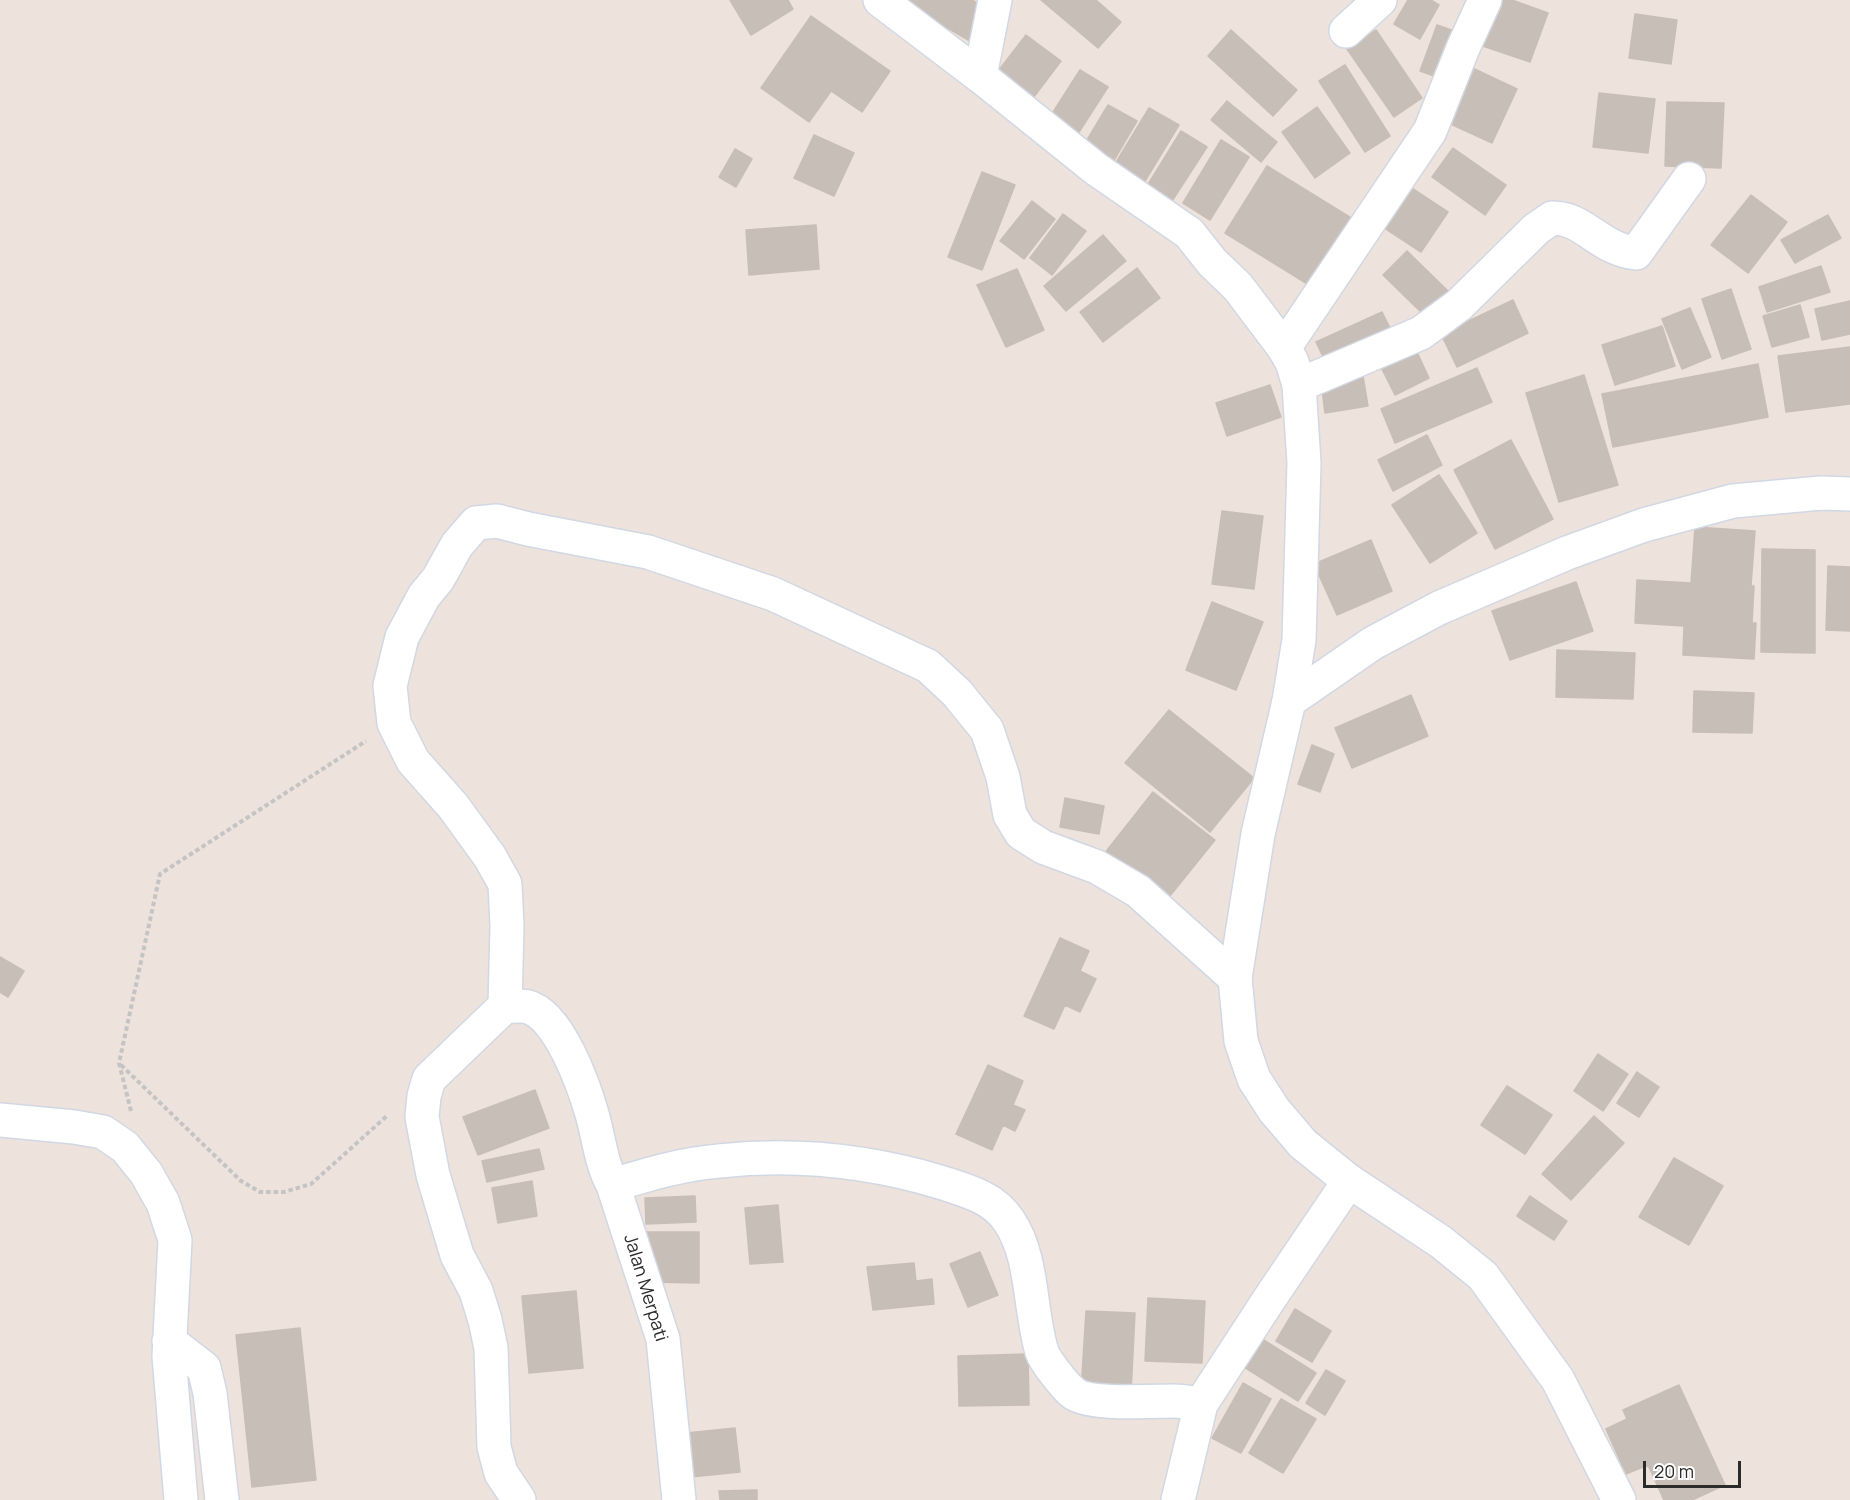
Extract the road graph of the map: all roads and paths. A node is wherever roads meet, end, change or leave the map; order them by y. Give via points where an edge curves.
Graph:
1 (880, 0) edge
2 (994, 0) edge
3 (1380, 0) edge
4 (1485, 0) edge
5 (1346, 31) dead end
6 (980, 76) junction
7 (1689, 179) dead end
8 (1284, 348) junction
9 (1299, 385) junction
10 (1850, 494) edge
11 (1289, 701) junction
12 (394, 723) junction
13 (1235, 978) junction
14 (505, 1006) junction
15 (119, 1063) junction
16 (429, 1079) junction
17 (132, 1118) dead end
18 (0, 1120) edge
19 (1349, 1181) junction
20 (613, 1185) junction
21 (169, 1341) junction
22 (1201, 1404) junction
23 (180, 1500) edge
24 (222, 1500) edge
25 (519, 1500) edge
26 (679, 1500) edge
27 (1178, 1500) edge
28 (1619, 1500) edge

1 - 6 street
2 - 6 street
3 - 5 street
4 - 8 street via 1430,131
6 - 8 street via 1096,170 1189,232 1238,287
7 - 9 street via 1636,253 1610,247 1571,220 1552,218 1459,305 1421,333
8 - 9 street
9 - 11 street via 1304,463 1299,640
10 - 11 street via 1733,501 1644,525 1567,553 1438,608 1373,643
11 - 13 street via 1258,834
12 - 13 street via 390,686 402,637 457,544 476,523 497,520 648,552 773,594 928,666 957,693 987,730 1003,777 1010,815 1021,833 1043,847 1097,867 1138,891
12 - 14 street via 413,761 453,806 505,884
12 - 15 path via 160,874
13 - 19 street via 1241,1041 1254,1079 1303,1144
14 - 16 street
14 - 20 street, Jalan Merpati via 528,1007 556,1030 592,1113
15 - 16 path via 242,1181 260,1192 284,1192 311,1184
15 - 17 path
16 - 25 street via 422,1117 433,1175 457,1255 477,1291 485,1320 490,1348 494,1447 501,1473
18 - 21 street via 103,1132 125,1147 146,1173 163,1203 175,1240
19 - 22 street
19 - 28 street via 1441,1242 1483,1276 1558,1380
20 - 22 street via 673,1167 795,1158 909,1173 968,1191 994,1204 1020,1242 1042,1354 1073,1393 1095,1400
20 - 26 street, Jalan Merpati via 663,1339
21 - 23 street
21 - 24 street via 204,1368
22 - 27 street

